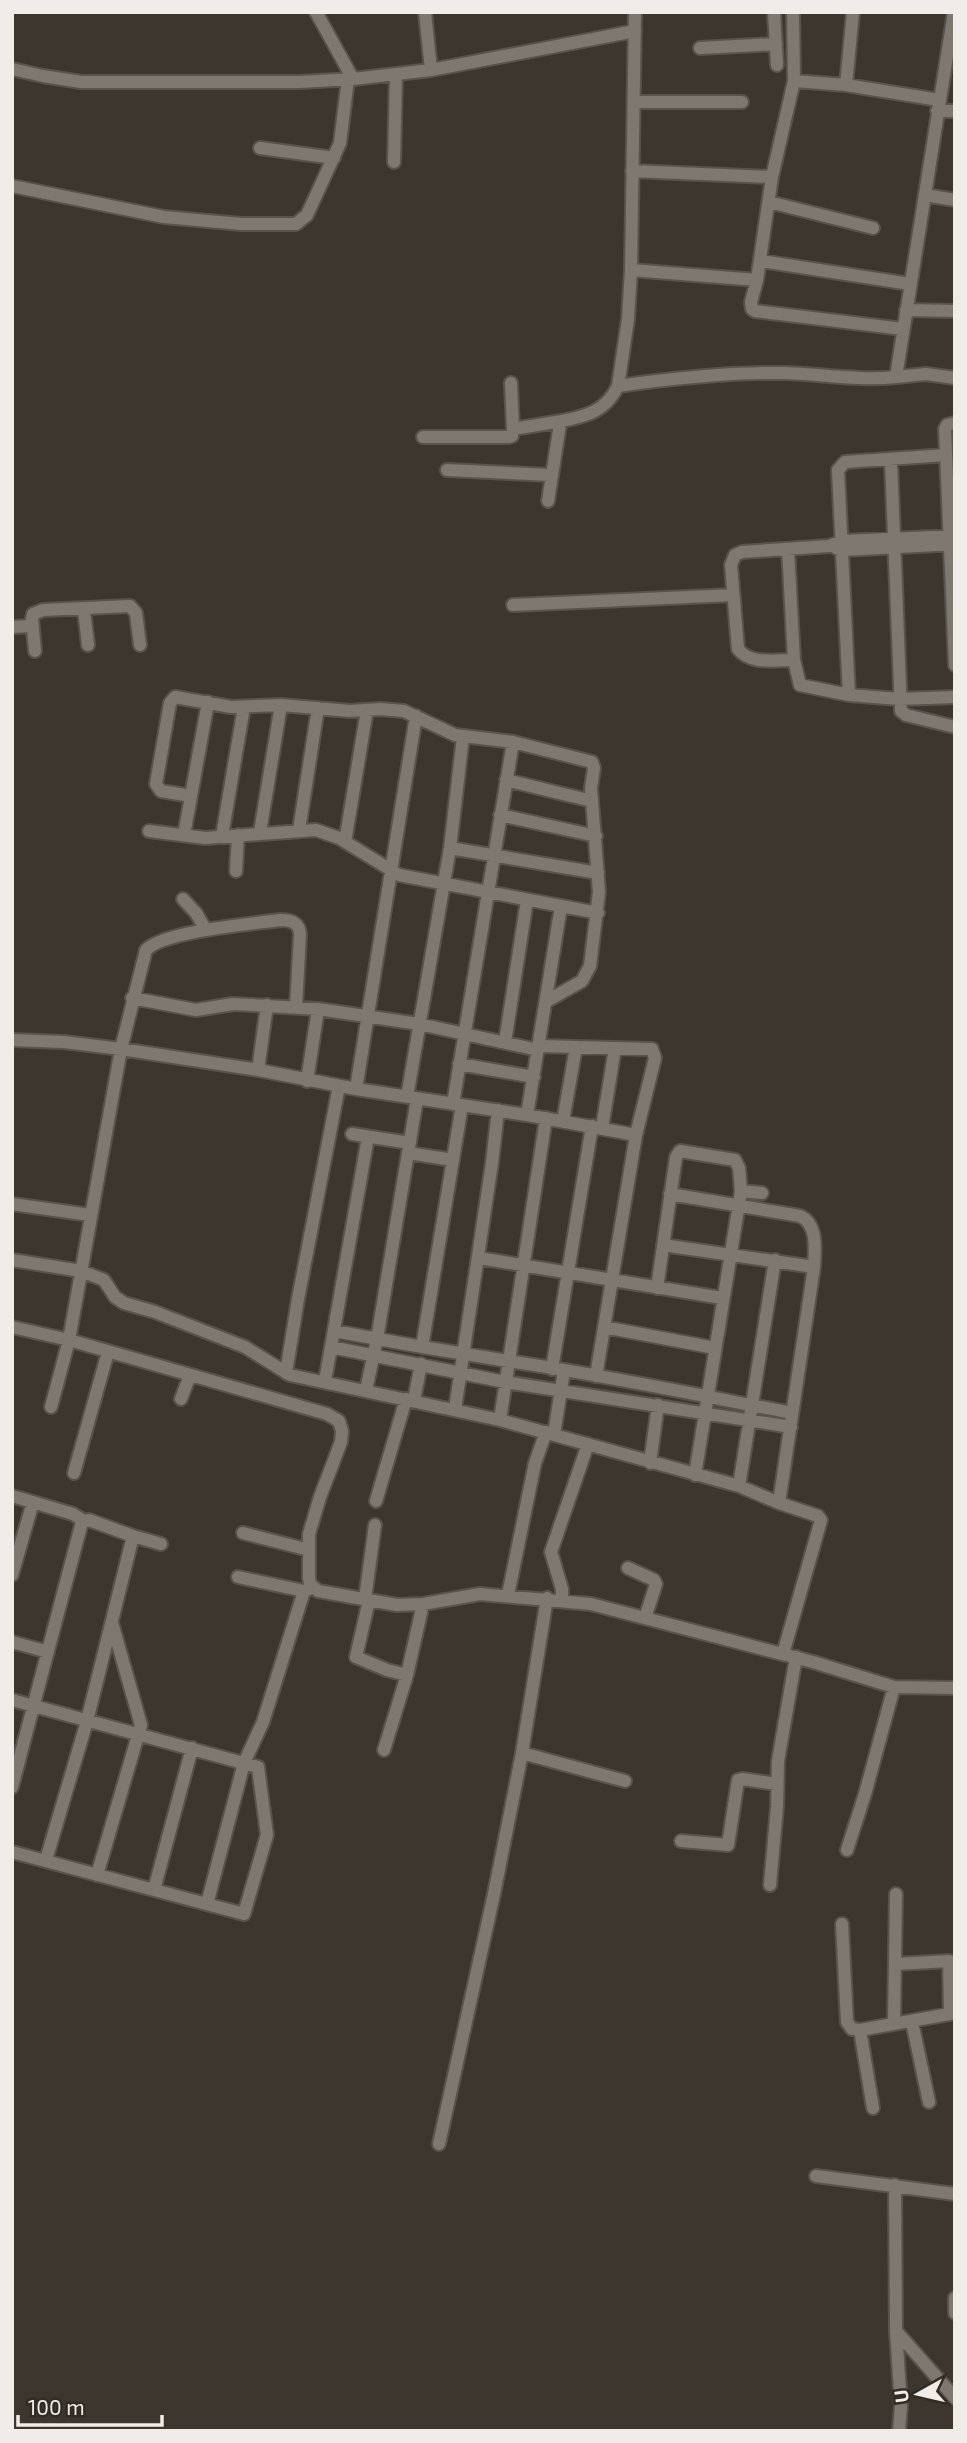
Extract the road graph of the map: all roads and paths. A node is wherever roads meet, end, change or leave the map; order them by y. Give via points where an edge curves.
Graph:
1 (316, 12) edge
2 (425, 12) edge
3 (635, 12) edge
4 (774, 12) edge
5 (793, 12) edge
6 (853, 12) edge
7 (954, 12) edge
8 (635, 31) junction
9 (776, 44) junction
10 (700, 48) dead end
11 (777, 65) dead end
12 (12, 69) edge
13 (431, 70) junction
14 (396, 75) junction
15 (350, 79) junction
16 (794, 81) junction
17 (846, 85) junction
18 (634, 102) junction
19 (742, 102) dead end
20 (938, 106) junction
21 (955, 111) edge
22 (260, 148) dead end
23 (334, 158) junction
24 (394, 162) dead end
25 (632, 171) junction
26 (772, 177) junction
27 (12, 186) edge
28 (925, 195) junction
29 (955, 200) edge
30 (769, 202) junction
31 (873, 228) dead end
32 (761, 261) junction
33 (631, 270) junction
34 (757, 279) junction
35 (910, 284) junction
36 (906, 310) junction
37 (955, 311) edge
38 (903, 329) junction
39 (896, 377) junction
40 (955, 378) edge
41 (511, 383) dead end
42 (618, 386) junction
43 (562, 421) junction
44 (955, 423) edge
45 (513, 429) junction
46 (423, 437) dead end
47 (946, 455) junction
48 (891, 461) junction
49 (447, 470) dead end
50 (550, 475) junction
51 (548, 501) dead end
52 (953, 540) edge
53 (895, 542) junction
54 (843, 546) junction
55 (789, 550) junction
56 (733, 595) junction
57 (513, 605) dead end
58 (84, 610) junction
59 (12, 626) edge
60 (32, 626) junction
61 (88, 645) dead end
62 (140, 645) dead end
63 (34, 651) dead end
64 (794, 660) junction
65 (955, 665) edge
66 (849, 695) junction
67 (955, 697) edge
68 (899, 699) junction
69 (208, 702) junction
70 (281, 705) junction
71 (244, 707) junction
72 (318, 708) junction
73 (368, 710) junction
74 (416, 716) junction
75 (955, 727) edge
76 (463, 737) junction
77 (513, 742) junction
78 (506, 780) junction
79 (191, 796) junction
80 (592, 801) junction
81 (500, 816) junction
82 (299, 830) junction
83 (149, 831) dead end
84 (260, 832) junction
85 (184, 835) junction
86 (238, 835) junction
87 (222, 836) junction
88 (596, 836) junction
89 (345, 842) junction
90 (450, 848) junction
91 (494, 855) junction
92 (236, 871) dead end
93 (392, 872) junction
94 (598, 873) junction
95 (444, 884) junction
96 (487, 893) junction
97 (183, 899) dead end
98 (527, 900) junction
99 (561, 906) junction
100 (598, 913) junction
101 (206, 930) junction
102 (132, 998) junction
103 (547, 1001) junction
104 (267, 1005) junction
105 (296, 1007) junction
106 (318, 1009) junction
107 (369, 1016) junction
108 (419, 1024) junction
109 (12, 1034) edge
110 (465, 1034) junction
111 (12, 1040) edge
112 (64, 1042) junction
113 (505, 1042) junction
114 (576, 1047) junction
115 (539, 1048) junction
116 (615, 1048) junction
117 (121, 1049) junction
118 (459, 1064) junction
119 (258, 1070) junction
120 (534, 1077) junction
121 (307, 1081) junction
122 (339, 1086) junction
123 (356, 1089) junction
124 (412, 1098) junction
125 (458, 1104) junction
126 (498, 1110) junction
127 (527, 1115) junction
128 (546, 1118) junction
129 (564, 1121) junction
130 (597, 1127) junction
131 (352, 1134) dead end
132 (636, 1135) junction
133 (368, 1137) junction
134 (409, 1148) junction
135 (453, 1160) junction
136 (741, 1191) junction
137 (762, 1193) dead end
138 (670, 1194) junction
139 (12, 1204) edge
140 (739, 1205) junction
141 (90, 1215) junction
142 (663, 1245) junction
143 (730, 1253) junction
144 (478, 1258) junction
145 (12, 1260) edge
146 (775, 1260) junction
147 (522, 1265) junction
148 (814, 1267) junction
149 (80, 1271) junction
150 (569, 1273) junction
151 (611, 1280) junction
152 (657, 1288) junction
153 (722, 1298) junction
154 (12, 1327) edge
155 (604, 1327) junction
156 (334, 1331) junction
157 (377, 1339) junction
158 (69, 1340) junction
159 (331, 1347) junction
160 (422, 1347) junction
161 (715, 1348) junction
162 (108, 1352) junction
163 (373, 1356) junction
164 (464, 1356) junction
165 (508, 1361) junction
166 (421, 1364) junction
167 (558, 1370) junction
168 (286, 1373) junction
169 (462, 1373) junction
170 (190, 1375) junction
171 (596, 1376) junction
172 (325, 1381) junction
173 (505, 1382) junction
174 (366, 1390) junction
175 (561, 1391) junction
176 (707, 1396) junction
177 (181, 1399) dead end
178 (410, 1399) junction
179 (658, 1405) junction
180 (751, 1405) junction
181 (51, 1407) dead end
182 (455, 1409) junction
183 (704, 1412) junction
184 (500, 1420) junction
185 (749, 1420) junction
186 (792, 1420) junction
187 (550, 1433) junction
188 (588, 1444) junction
189 (650, 1463) junction
190 (74, 1473) dead end
191 (695, 1475) junction
192 (739, 1486) junction
193 (12, 1496) edge
194 (376, 1500) dead end
195 (33, 1502) junction
196 (786, 1506) junction
197 (84, 1521) junction
198 (375, 1525) dead end
199 (243, 1533) dead end
200 (133, 1536) junction
201 (161, 1544) dead end
202 (309, 1550) junction
203 (628, 1568) dead end
204 (12, 1574) edge
205 (238, 1577) dead end
206 (308, 1590) junction
207 (508, 1595) junction
208 (547, 1598) junction
209 (367, 1599) junction
210 (562, 1601) junction
211 (423, 1604) junction
212 (645, 1618) junction
213 (112, 1623) junction
214 (12, 1642) edge
215 (48, 1652) junction
216 (783, 1654) junction
217 (796, 1657) junction
218 (407, 1675) junction
219 (894, 1687) junction
220 (955, 1688) edge
221 (12, 1700) edge
222 (33, 1706) junction
223 (87, 1721) junction
224 (138, 1734) junction
225 (192, 1748) junction
226 (384, 1750) dead end
227 (522, 1753) junction
228 (16, 1757) edge
229 (244, 1763) junction
230 (625, 1781) dead end
231 (777, 1784) junction
232 (12, 1787) edge
233 (681, 1842) dead end
234 (847, 1850) dead end
235 (12, 1852) edge
236 (46, 1860) junction
237 (97, 1875) junction
238 (770, 1885) dead end
239 (154, 1890) junction
240 (896, 1894) dead end
241 (207, 1904) junction
242 (842, 1924) dead end
243 (896, 1964) junction
244 (953, 2014) edge
245 (912, 2022) junction
246 (894, 2024) junction
247 (860, 2030) junction
248 (929, 2102) dead end
249 (873, 2108) dead end
250 (439, 2144) dead end
251 (816, 2176) dead end
252 (895, 2185) junction
253 (955, 2194) edge
254 (955, 2298) edge
255 (955, 2314) edge
256 (896, 2331) junction
257 (955, 2398) edge
258 (899, 2431) edge

1 - 15 street
2 - 13 street
3 - 8 street
4 - 9 street
5 - 16 street
6 - 17 street
7 - 20 street
8 - 13 street
8 - 18 street
9 - 10 street
9 - 11 street
12 - 15 street via 81,82
13 - 14 street
14 - 15 street
14 - 24 street
15 - 23 street
16 - 17 street
16 - 26 street
17 - 20 street
18 - 19 street
18 - 25 street
20 - 21 street
20 - 28 street
22 - 23 street
23 - 27 street via 307,215 288,226 164,217
25 - 26 street
25 - 33 street
26 - 30 street
28 - 29 street
28 - 35 street
30 - 31 street
30 - 32 street
32 - 34 street
32 - 35 street
33 - 34 street
33 - 42 street
34 - 38 street via 750,304 755,311
35 - 36 street
36 - 37 street
36 - 38 street
38 - 39 street
39 - 40 street via 926,374
39 - 42 street via 727,373
41 - 45 street
42 - 43 street via 600,409
43 - 45 street
43 - 50 street
44 - 47 street via 945,429
45 - 46 street via 509,438
47 - 48 street
47 - 52 street
48 - 53 street
48 - 54 street via 841,464
49 - 50 street
50 - 51 street
52 - 53 street
52 - 65 street
53 - 54 street
53 - 68 street
54 - 55 street
54 - 66 street
55 - 56 street via 735,555
55 - 64 street
56 - 57 street
56 - 64 street via 736,640 744,657
58 - 60 street via 37,611
58 - 61 street
58 - 62 street via 134,608
59 - 60 street
60 - 63 street
64 - 66 street via 800,685
66 - 68 street
67 - 68 street
68 - 75 street via 906,715
69 - 71 street
69 - 79 street
69 - 79 street via 171,700 158,771 156,784 161,791
70 - 71 street
70 - 72 street
70 - 84 street
71 - 87 street
72 - 73 street
72 - 82 street
73 - 74 street
73 - 89 street
74 - 76 street
74 - 93 street
76 - 77 street
76 - 90 street
77 - 78 street
77 - 80 street via 592,762
78 - 80 street
78 - 81 street
79 - 85 street
80 - 88 street
81 - 88 street
81 - 91 street
82 - 84 street
82 - 89 street via 323,831
83 - 85 street
84 - 86 street
85 - 87 street
86 - 87 street
86 - 92 street
88 - 94 street
89 - 93 street
90 - 91 street
90 - 95 street
91 - 94 street
91 - 96 street
93 - 95 street
93 - 107 street
94 - 100 street
95 - 96 street
95 - 108 street
96 - 98 street
96 - 110 street
97 - 101 street
98 - 99 street
98 - 113 street
99 - 100 street
99 - 103 street
100 - 103 street via 588,972 582,981
101 - 102 street via 150,945
101 - 105 street via 280,920 297,925
102 - 104 street via 196,1010 225,1004
102 - 117 street
103 - 115 street
104 - 105 street
104 - 119 street
105 - 106 street
106 - 107 street
106 - 121 street
107 - 108 street
107 - 123 street
108 - 110 street
108 - 124 street
109 - 112 street
110 - 113 street
110 - 118 street
111 - 112 street
112 - 117 street
113 - 115 street
114 - 115 street
114 - 116 street
114 - 129 street
115 - 120 street
116 - 130 street
116 - 132 street via 654,1051
117 - 119 street
117 - 141 street
118 - 120 street
118 - 125 street
119 - 121 street
120 - 127 street
121 - 122 street
122 - 123 street
122 - 168 street
123 - 124 street
124 - 125 street
124 - 134 street
125 - 126 street
125 - 135 street
126 - 127 street
126 - 144 street
127 - 128 street
128 - 129 street
128 - 147 street
129 - 130 street
130 - 132 street
130 - 150 street
131 - 133 street
132 - 151 street
133 - 134 street
133 - 156 street
134 - 135 street
134 - 157 street
135 - 160 street
136 - 137 street
136 - 138 street via 735,1160 683,1150 676,1157
136 - 140 street
138 - 140 street
138 - 142 street
139 - 141 street
140 - 143 street
140 - 148 street via 806,1218 814,1240
141 - 149 street
142 - 143 street
142 - 152 street
143 - 146 street
143 - 153 street
144 - 147 street
144 - 164 street
145 - 149 street
146 - 148 street
146 - 180 street
147 - 150 street
147 - 165 street
148 - 186 street
149 - 158 street
149 - 168 street via 104,1280 124,1303 245,1347
150 - 151 street
150 - 167 street
151 - 152 street
151 - 155 street
152 - 153 street
153 - 161 street
154 - 158 street
155 - 161 street
155 - 171 street
156 - 157 street
156 - 159 street
157 - 160 street
157 - 163 street
158 - 162 street
158 - 181 street
159 - 163 street
159 - 172 street
160 - 164 street
161 - 176 street
162 - 170 street
162 - 190 street
163 - 166 street
163 - 174 street
164 - 165 street
164 - 169 street
165 - 167 street
165 - 173 street
166 - 169 street
166 - 178 street
167 - 171 street
167 - 175 street
168 - 172 street
169 - 173 street
169 - 182 street
170 - 177 street
170 - 202 street via 339,1421 342,1437 311,1523
171 - 176 street
172 - 174 street
173 - 175 street
173 - 184 street
174 - 178 street
175 - 179 street
175 - 187 street
176 - 180 street
176 - 183 street
178 - 182 street
178 - 194 street
179 - 183 street
179 - 189 street
180 - 185 street
180 - 186 street
182 - 184 street
183 - 185 street
183 - 191 street
184 - 187 street
185 - 186 street
185 - 192 street
186 - 196 street
187 - 188 street
187 - 207 street via 535,1463
188 - 189 street
188 - 210 street via 551,1552
189 - 191 street
191 - 192 street
192 - 196 street
193 - 195 street
195 - 197 street
195 - 204 street
196 - 216 street via 821,1520
197 - 200 street
197 - 215 street
198 - 209 street
199 - 202 street
200 - 201 street
200 - 213 street
202 - 206 street
203 - 212 street via 656,1584
205 - 206 street
206 - 209 street
206 - 229 street via 263,1722
207 - 208 street
207 - 211 street via 480,1594
208 - 210 street
208 - 227 street
209 - 211 street
209 - 218 street via 356,1657
210 - 212 street
211 - 218 street
212 - 216 street
213 - 223 street
213 - 224 street via 141,1725
214 - 215 street
215 - 222 street
216 - 217 street
217 - 219 street
217 - 231 street
218 - 226 street
219 - 220 street
219 - 234 street
221 - 222 street
222 - 223 street
222 - 228 street
223 - 224 street
223 - 236 street
224 - 225 street
224 - 237 street
225 - 229 street
225 - 239 street
227 - 230 street
227 - 250 street
228 - 232 street
229 - 241 street
229 - 241 street via 258,1767 267,1835 244,1914
231 - 233 street via 738,1780 728,1845
231 - 238 street
235 - 236 street
236 - 237 street
237 - 239 street
239 - 241 street
240 - 243 street
242 - 247 street via 847,2022
243 - 244 street via 949,1961
243 - 246 street
244 - 245 street
245 - 246 street
245 - 248 street
246 - 247 street
247 - 249 street
251 - 252 street
252 - 253 street
252 - 256 street
254 - 255 street
256 - 257 street
256 - 258 street

